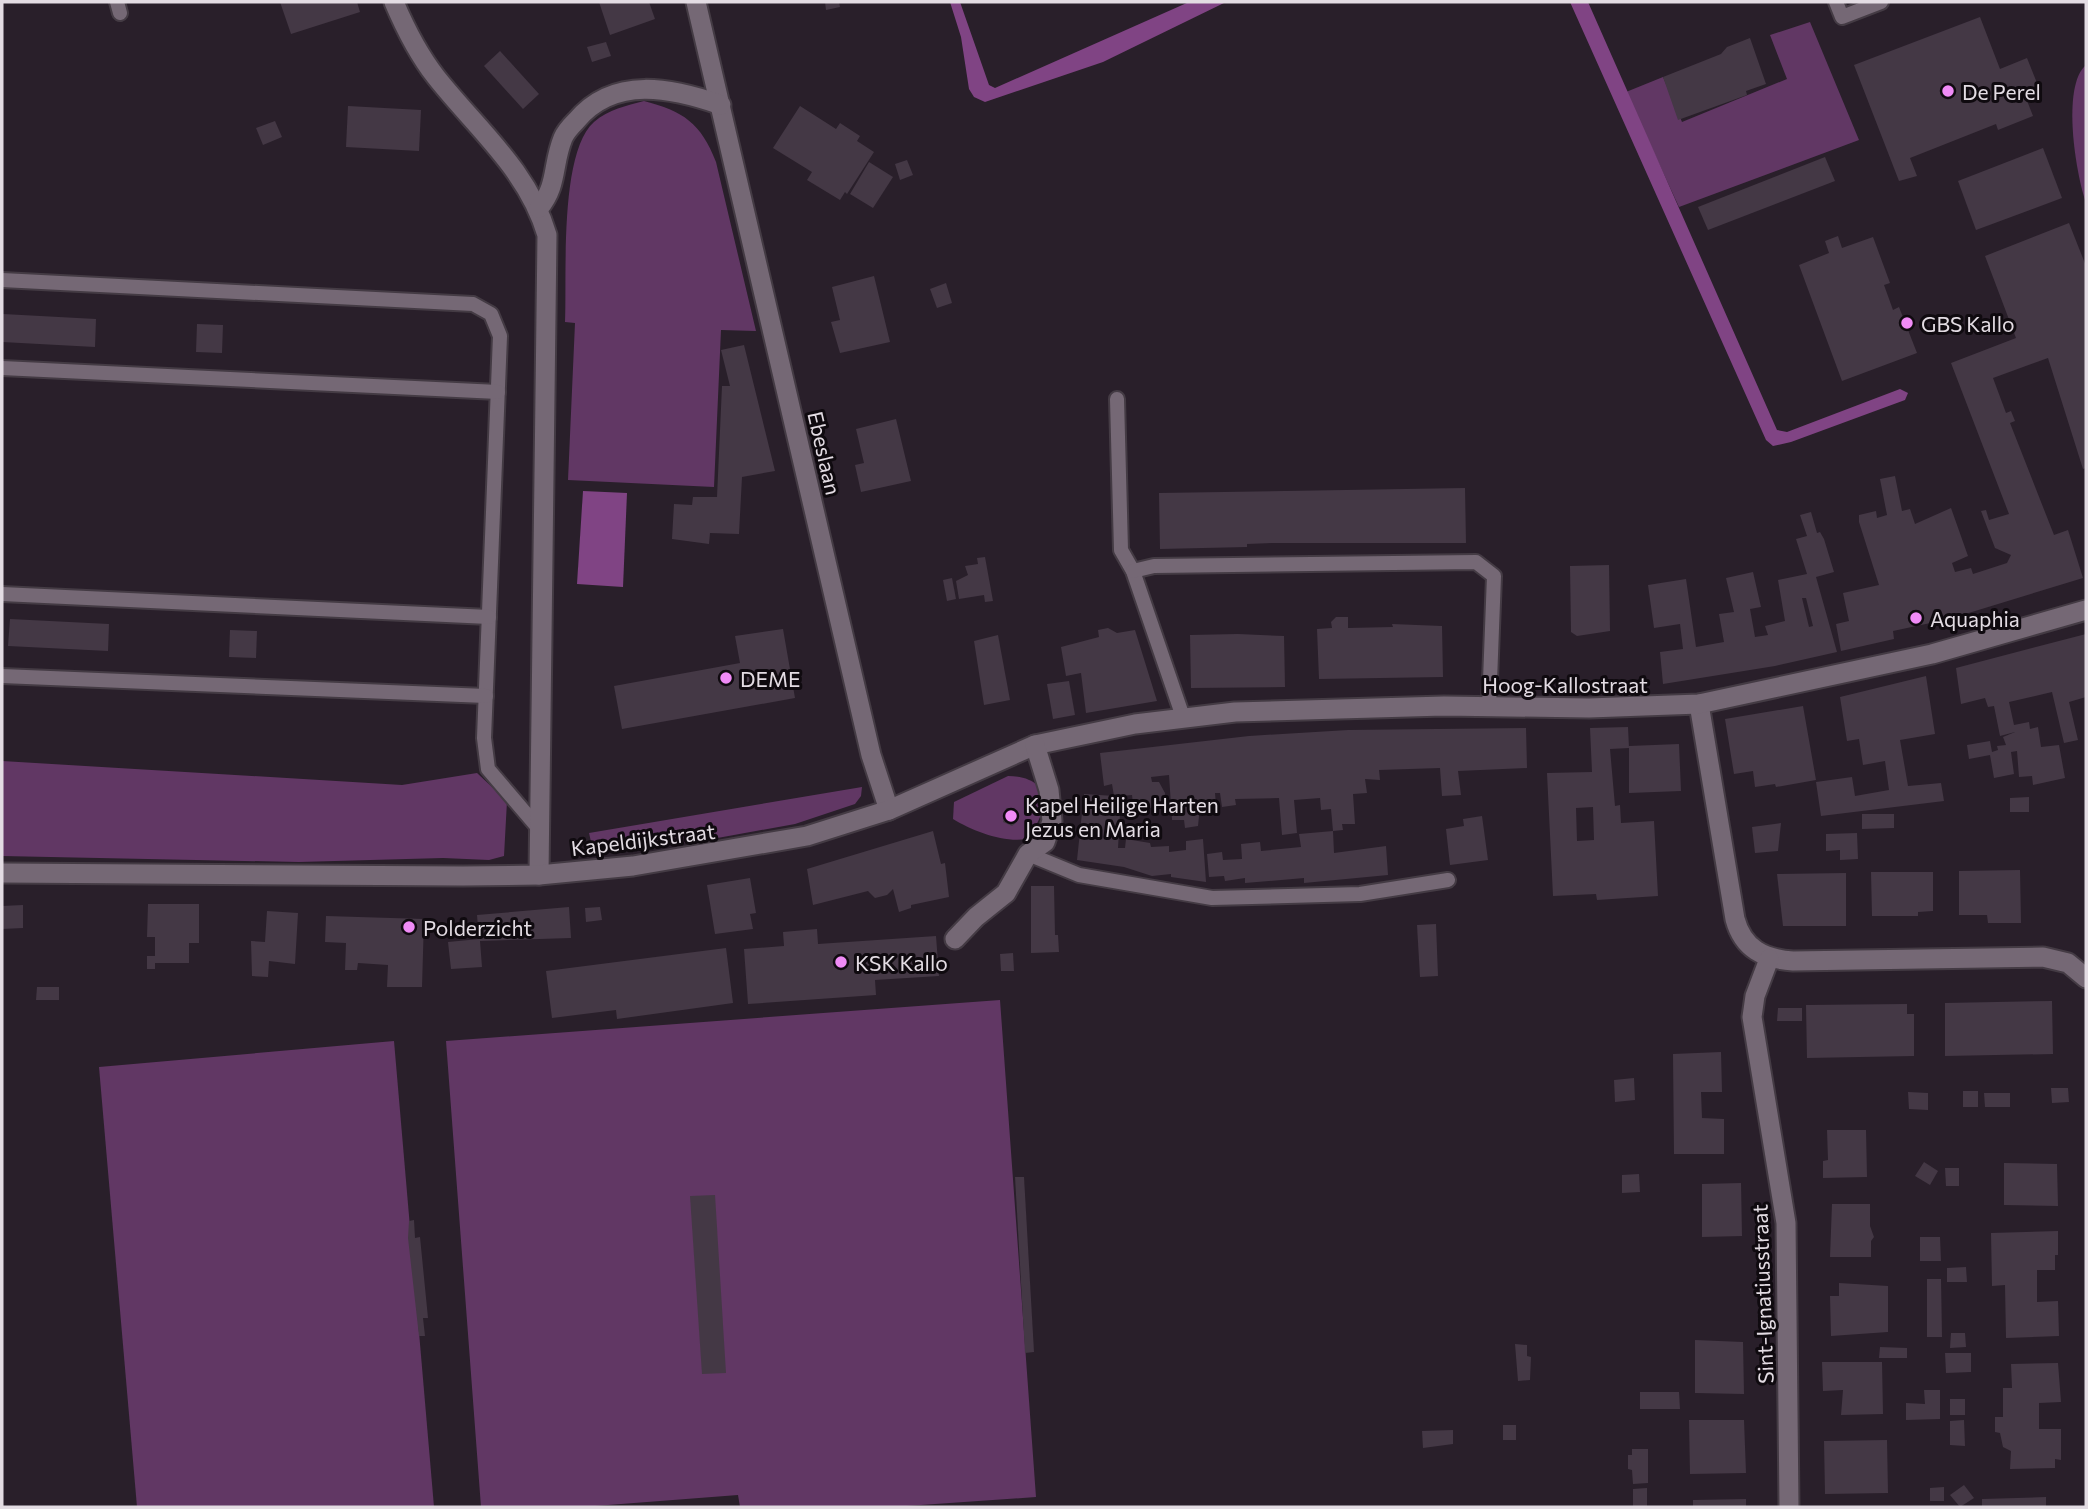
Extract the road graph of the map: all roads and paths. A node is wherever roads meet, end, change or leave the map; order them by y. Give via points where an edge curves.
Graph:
1 (394, 2) edge
2 (696, 2) edge
3 (1836, 2) edge
4 (1881, 2) edge
5 (721, 105) junction
6 (539, 208) junction
7 (2, 280) edge
8 (2, 368) edge
9 (498, 392) junction
10 (1117, 399) dead end
11 (1133, 571) junction
12 (2, 594) edge
13 (2086, 610) edge
14 (489, 617) junction
15 (2, 676) edge
16 (486, 696) junction
17 (1699, 704) junction
18 (1489, 707) junction
19 (1183, 717) junction
20 (1035, 745) junction
21 (889, 810) junction
22 (540, 830) junction
23 (1028, 854) junction
24 (2, 873) edge
25 (539, 875) junction
26 (1448, 880) dead end
27 (955, 939) dead end
28 (1769, 959) junction
29 (2086, 978) edge
30 (1789, 1507) edge

1 - 6 street via 436,77 520,176
2 - 5 street, Ebeslaan
3 - 4 lane via 1842,17
5 - 6 street via 657,88 613,93 585,109 564,135 552,193
5 - 21 street, Ebeslaan via 871,755
6 - 22 street via 549,260
7 - 9 lane via 473,303 491,314 500,336
8 - 9 lane
9 - 14 lane
10 - 11 lane via 1121,550
11 - 18 lane via 1154,566 1476,562 1494,576
11 - 19 lane
12 - 14 lane
13 - 17 street, Hoog-Kallostraat via 1932,654
14 - 16 lane
15 - 16 lane
16 - 22 lane via 488,769
17 - 18 street, Hoog-Kallostraat
17 - 28 street via 1738,931 1748,945
18 - 19 street, Hoog-Kallostraat
19 - 20 street, Hoog-Kallostraat via 1067,735
20 - 21 street, Kapeldijkstraat
20 - 23 street via 1045,769 1052,821 1045,842
21 - 25 street, Kapeldijkstraat via 807,836 739,849
22 - 25 street
23 - 26 lane via 1079,876 1212,898 1360,894
23 - 27 street via 1006,893
24 - 25 street, Kapeldijkstraat
28 - 29 street via 2043,957 2068,963
28 - 30 street, Sint-Ignatiusstraat via 1752,1017 1786,1223

